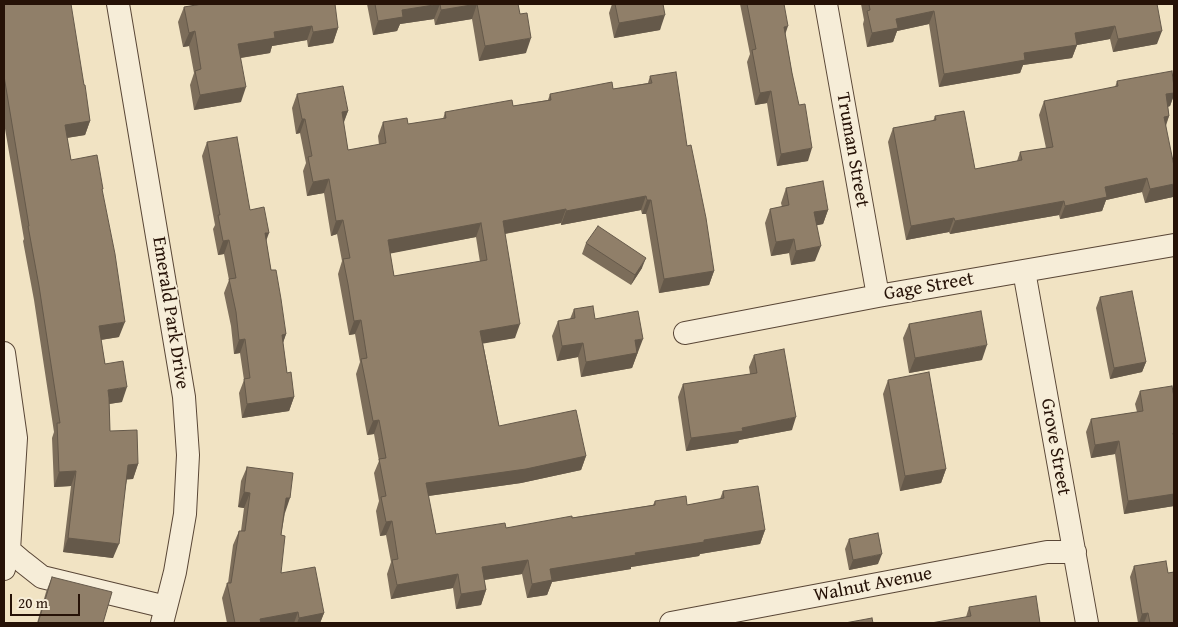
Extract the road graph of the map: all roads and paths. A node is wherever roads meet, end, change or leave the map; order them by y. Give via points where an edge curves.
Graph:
1 (118, 4) edge
2 (826, 4) edge
3 (1174, 245) edge
4 (1024, 271) junction
5 (878, 296) junction
6 (685, 333) dead end
7 (4, 353) edge
8 (1075, 552) junction
9 (6, 560) edge
10 (164, 615) edge
11 (671, 623) edge
12 (1088, 623) edge

1 - 10 street, Emerald Park Drive via 184,397 188,455 185,514 176,572
2 - 5 street, Truman Street
3 - 4 street, Gage Street
4 - 5 street, Gage Street
4 - 8 street, Grove Street
5 - 6 street, Gage Street
7 - 9 street via 16,438
8 - 11 street, Walnut Avenue via 1047,552
8 - 12 street, Grove Street
9 - 10 street via 23,562 42,576

